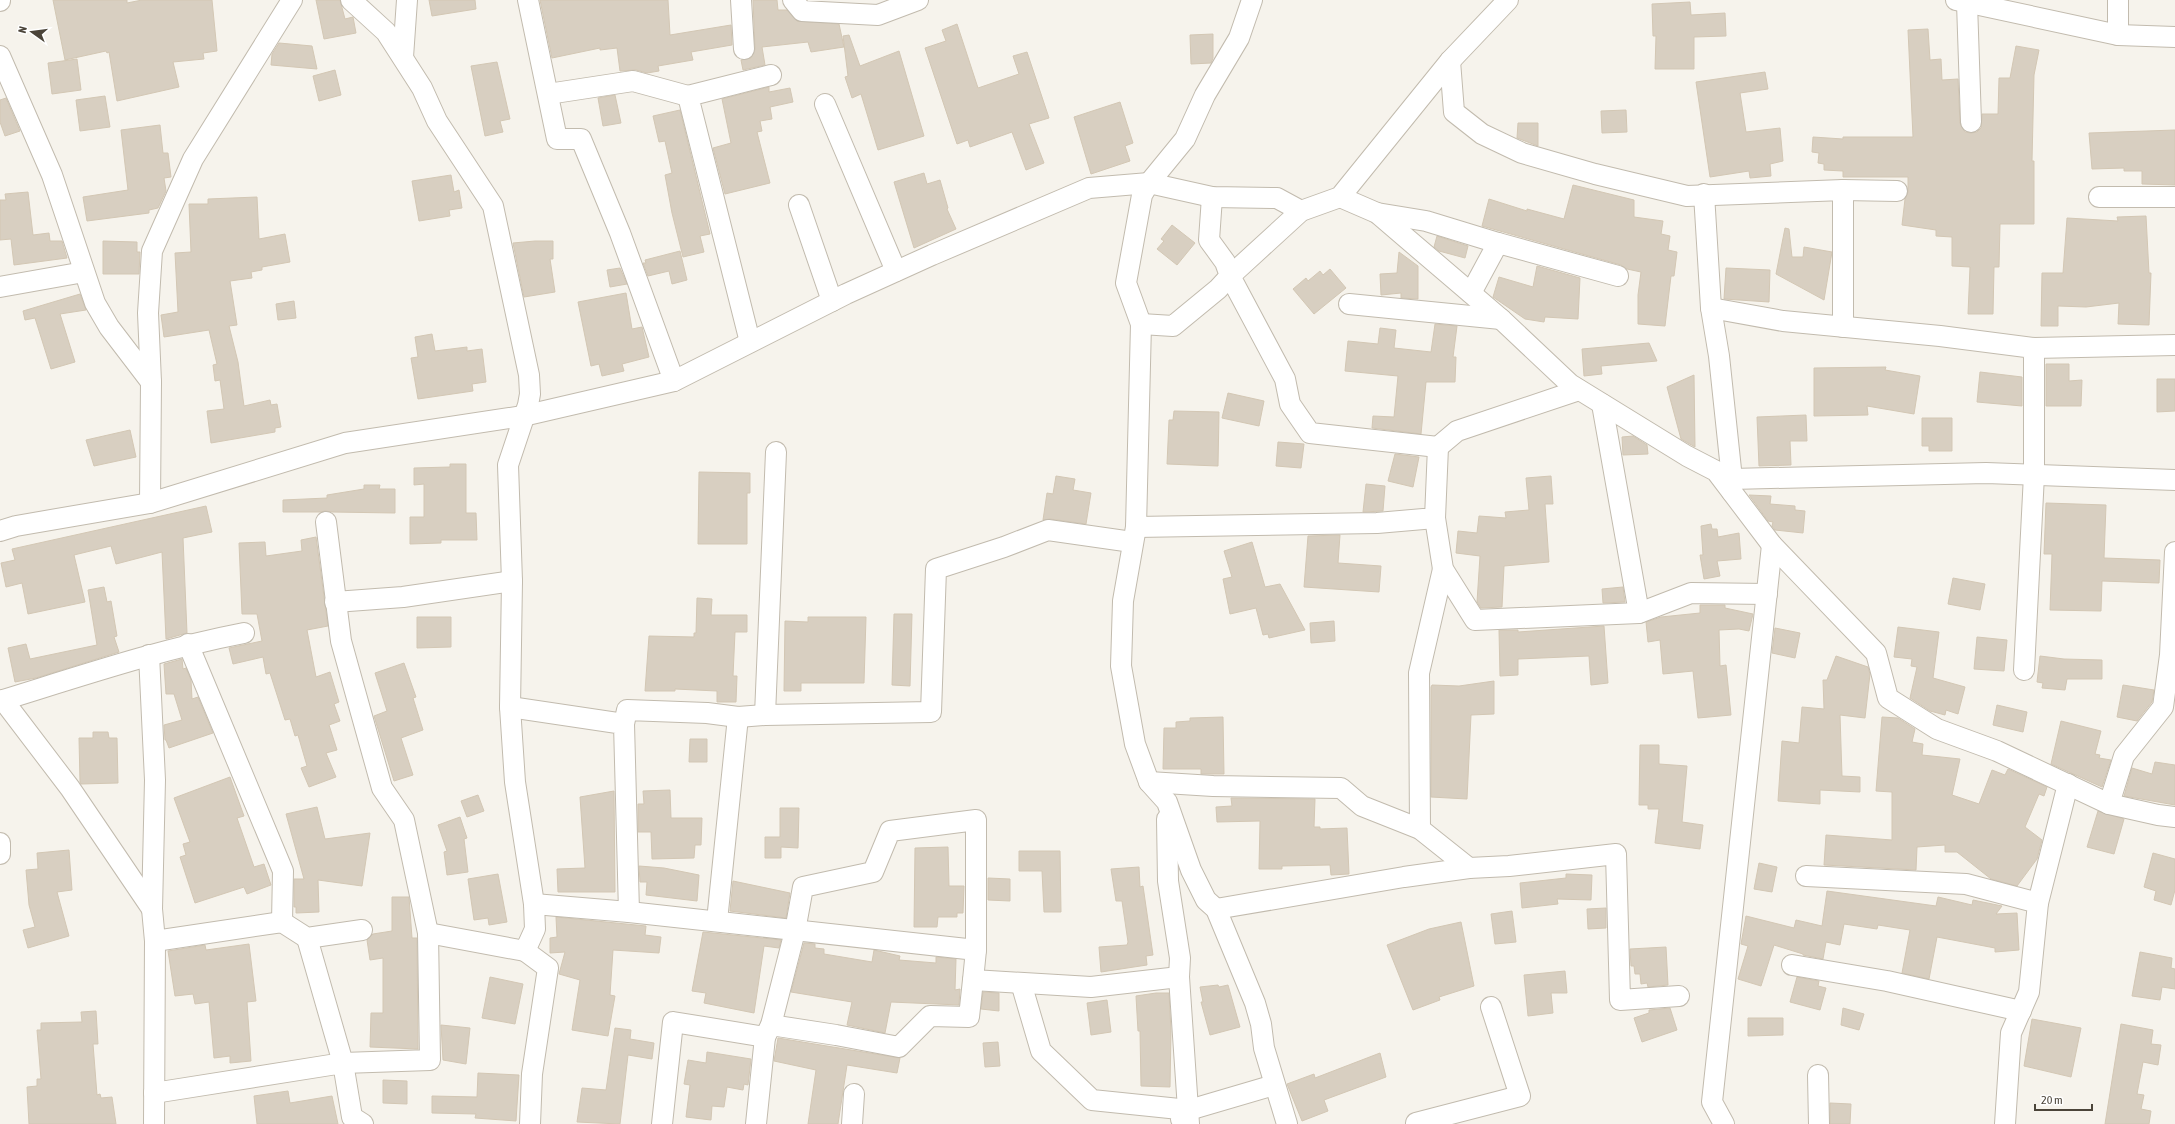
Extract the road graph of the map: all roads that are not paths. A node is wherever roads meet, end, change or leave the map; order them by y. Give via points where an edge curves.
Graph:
1 (292, 0) edge
2 (351, 0) edge
3 (407, 0) edge
4 (528, 0) edge
5 (741, 0) edge
6 (793, 0) edge
7 (918, 0) edge
8 (1252, 0) edge
9 (1508, 0) edge
10 (2118, 0) edge
11 (1961, 1) edge
12 (2118, 36) junction
13 (2175, 38) edge
14 (744, 49) dead end
15 (0, 56) edge
16 (403, 57) junction
17 (1450, 61) junction
18 (771, 75) dead end
19 (548, 94) junction
20 (688, 96) junction
21 (825, 104) dead end
22 (1971, 122) dead end
23 (1149, 183) junction
24 (1843, 190) junction
25 (1897, 191) dead end
26 (1704, 194) junction
27 (1212, 197) junction
28 (1340, 197) junction
29 (2175, 197) edge
30 (2099, 198) dead end
31 (799, 204) dead end
32 (1301, 211) junction
33 (1377, 213) junction
34 (1498, 243) junction
35 (896, 271) junction
36 (84, 272) junction
37 (1230, 276) junction
38 (1618, 276) dead end
39 (0, 287) edge
40 (1471, 293) junction
41 (832, 301) junction
42 (1349, 304) dead end
43 (1711, 308) junction
44 (1501, 319) junction
45 (1141, 324) junction
46 (1843, 327) junction
47 (750, 342) junction
48 (2175, 345) edge
49 (2034, 348) junction
50 (674, 381) junction
51 (151, 382) junction
52 (1579, 390) junction
53 (1602, 404) junction
54 (523, 416) junction
55 (1438, 447) junction
56 (776, 452) dead end
57 (2034, 475) junction
58 (2175, 480) edge
59 (1732, 486) junction
60 (150, 503) junction
61 (1435, 518) junction
62 (326, 522) dead end
63 (0, 531) edge
64 (1134, 534) junction
65 (1772, 545) junction
66 (2175, 552) edge
67 (1443, 569) junction
68 (512, 581) junction
69 (1767, 594) junction
70 (335, 602) junction
71 (1639, 613) junction
72 (244, 633) dead end
73 (188, 644) junction
74 (149, 655) junction
75 (2024, 670) dead end
76 (1, 700) edge
77 (510, 707) junction
78 (765, 715) junction
79 (738, 717) junction
80 (624, 724) junction
81 (1149, 782) junction
82 (2068, 784) junction
83 (1167, 802) junction
84 (2109, 804) junction
85 (2175, 817) edge
86 (1420, 829) junction
87 (0, 843) edge
88 (0, 854) edge
89 (1469, 868) junction
90 (1806, 876) dead end
91 (2038, 903) junction
92 (534, 904) junction
93 (152, 909) junction
94 (1216, 909) junction
95 (629, 912) junction
96 (717, 921) junction
97 (282, 922) junction
98 (362, 930) dead end
99 (795, 931) junction
100 (428, 933) junction
101 (307, 938) junction
102 (155, 941) junction
103 (976, 950) junction
104 (525, 951) junction
105 (1792, 965) dead end
106 (1179, 977) junction
107 (973, 980) junction
108 (1021, 983) junction
109 (1679, 996) dead end
110 (1491, 1006) dead end
111 (2021, 1011) junction
112 (768, 1031) junction
113 (343, 1063) junction
114 (1818, 1075) dead end
115 (1274, 1084) junction
116 (154, 1093) junction
117 (854, 1094) dead end
118 (1712, 1102) junction
119 (1185, 1119) edge
120 (154, 1124) edge
121 (363, 1124) edge
122 (530, 1124) edge
123 (662, 1124) edge
124 (756, 1124) edge
125 (852, 1124) edge
126 (1287, 1124) edge
127 (1415, 1124) edge
128 (1707, 1124) edge
129 (1724, 1124) edge
130 (1819, 1124) edge
131 (2005, 1124) edge

1 - 51 street via 193,158 152,251 148,313
2 - 16 street via 386,32
3 - 16 street
4 - 19 street
5 - 14 street
6 - 7 street via 802,12 878,15
8 - 23 street via 1239,38 1205,95 1185,139
9 - 17 street
10 - 12 street
11 - 12 street
11 - 22 street
12 - 13 street
15 - 36 street via 52,175
16 - 54 street via 422,88 437,121 493,206 529,375 530,394
17 - 26 street via 1454,112 1482,134 1522,153 1595,174 1687,196
17 - 28 street
18 - 20 street
19 - 20 street via 633,81
19 - 50 street via 557,139 581,139 620,233
20 - 47 street
21 - 35 street
23 - 27 street
23 - 35 street via 1089,188
23 - 45 street via 1142,195 1126,283
24 - 25 street
24 - 26 street
24 - 46 street
26 - 43 street
27 - 32 street via 1277,198
27 - 37 street via 1209,240
28 - 32 street
28 - 33 street
29 - 30 street
31 - 41 street
32 - 37 street
33 - 34 street via 1426,221
33 - 40 street
34 - 38 street
34 - 40 street
35 - 41 street
36 - 39 street
36 - 51 street via 95,304 109,327
37 - 45 street via 1173,326
37 - 55 street via 1284,379 1290,404 1310,433
40 - 44 street
41 - 47 street
42 - 44 street
43 - 46 street via 1783,321
43 - 59 street via 1719,356
44 - 52 street
45 - 64 street
46 - 49 street
47 - 50 street
48 - 49 street
49 - 57 street
50 - 54 street
51 - 60 street
52 - 53 street
52 - 55 street via 1457,431
53 - 59 street via 1716,471
53 - 71 street
54 - 60 street via 345,443
54 - 68 street via 508,465
55 - 61 street
56 - 78 street
57 - 58 street
57 - 59 street via 1986,473
57 - 75 street
59 - 65 street
60 - 63 street
61 - 64 street
61 - 67 street
62 - 70 street
64 - 78 street via 1048,530 936,569 931,712
64 - 81 street via 1123,601 1121,666 1135,744
65 - 69 street
65 - 82 street via 1876,653 1888,698 1937,729 1997,751
66 - 84 street via 2170,656 2163,707 2124,756
67 - 71 street via 1475,620
67 - 86 street via 1419,673
68 - 70 street via 403,597
68 - 77 street
69 - 71 street via 1691,593
69 - 118 street
70 - 100 street via 341,641 382,788 404,820
72 - 73 street
73 - 74 street
73 - 97 street via 283,871
74 - 76 street
74 - 93 street via 155,780
76 - 93 street via 70,788
77 - 80 street
77 - 92 street via 515,782
78 - 79 street
79 - 80 street via 707,713 627,710
79 - 96 street
80 - 95 street
81 - 83 street
81 - 86 street via 1212,786 1341,788 1362,806
82 - 84 street
82 - 91 street
83 - 94 street via 1191,870 1206,900
83 - 106 street via 1168,881 1180,958
84 - 85 street
86 - 89 street
87 - 88 street
89 - 94 street
89 - 109 street via 1616,854 1620,1000
90 - 91 street via 1966,884
91 - 111 street via 2029,992
92 - 95 street
92 - 104 street via 534,929
93 - 102 street
94 - 115 street via 1255,1003
95 - 96 street
96 - 99 street
97 - 101 street
97 - 102 street
98 - 101 street
99 - 103 street
99 - 103 street via 803,887 872,872 890,832 976,820
99 - 112 street
100 - 104 street
100 - 113 street via 430,1060
101 - 113 street
102 - 116 street
103 - 107 street
104 - 122 street via 548,968 532,1074
105 - 111 street via 1887,981
106 - 108 street via 1091,987
106 - 119 street
107 - 108 street
107 - 112 street via 969,1017 930,1016 900,1047 836,1035
108 - 119 street via 1041,1051 1092,1100
110 - 127 street via 1520,1096
111 - 131 street via 2011,1033
112 - 123 street via 673,1022
112 - 124 street
113 - 116 street
113 - 121 street via 352,1118
114 - 130 street
115 - 119 street
115 - 126 street
116 - 120 street
117 - 125 street
118 - 128 street
118 - 129 street

